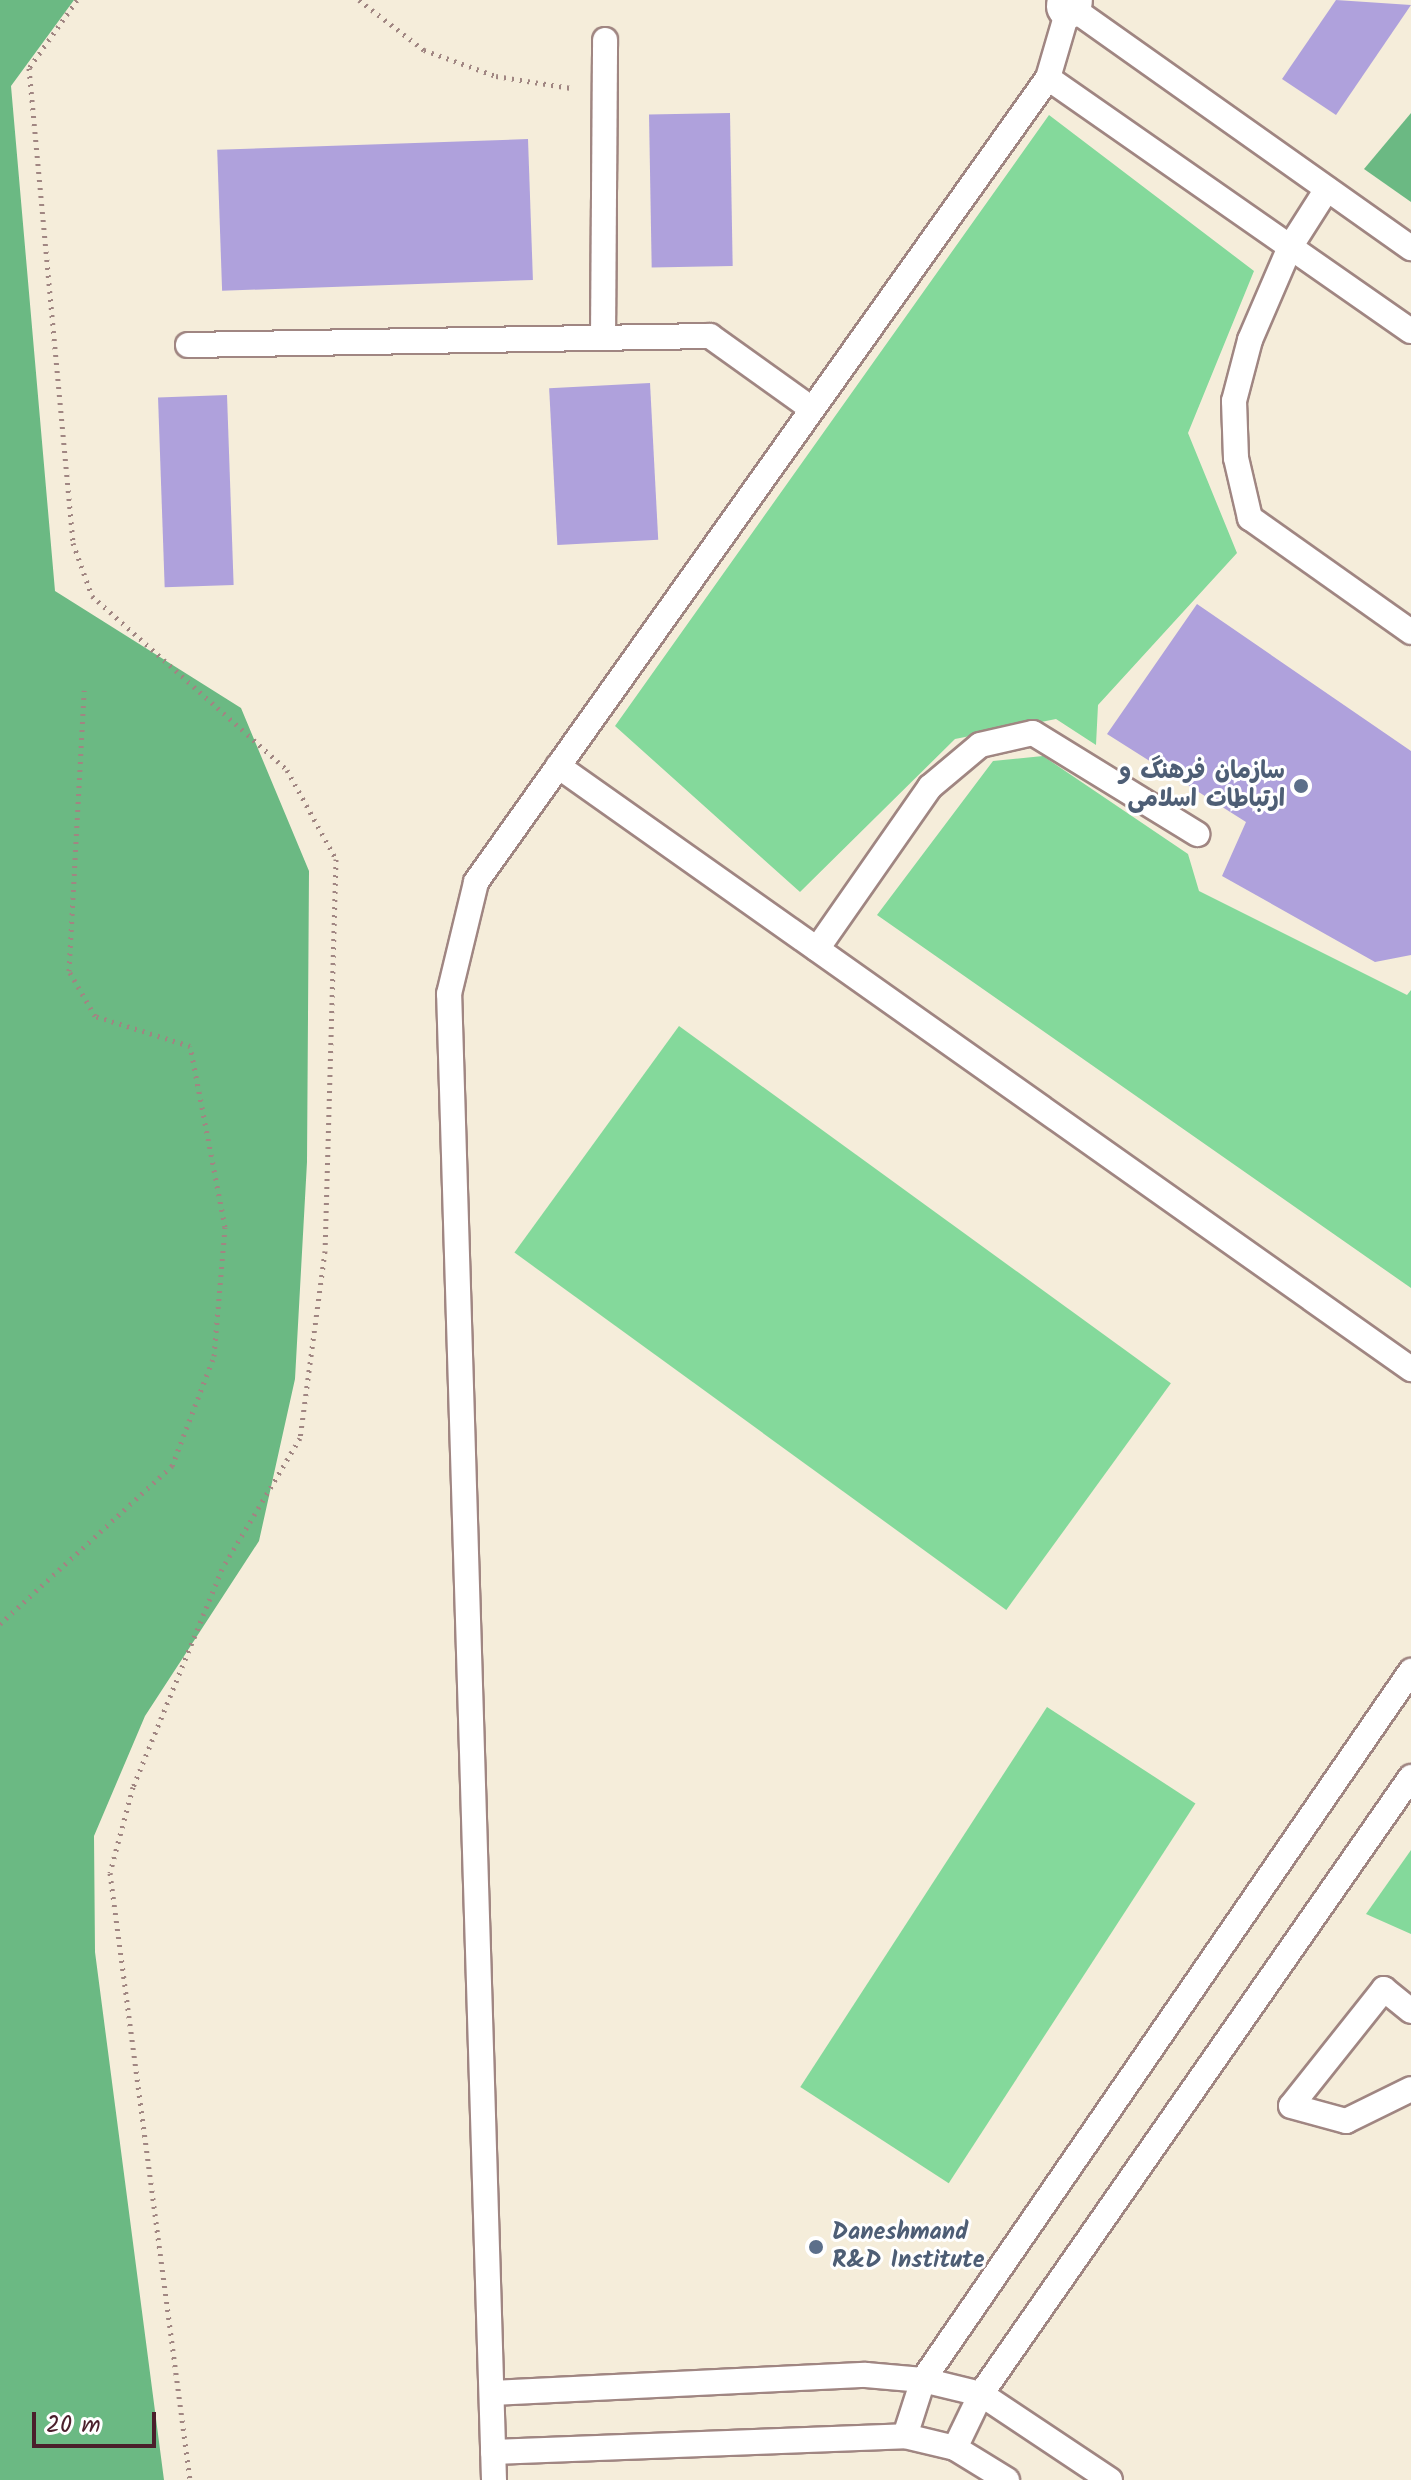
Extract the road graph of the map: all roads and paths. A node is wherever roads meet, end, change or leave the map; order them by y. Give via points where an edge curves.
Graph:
1 (77, 0) edge
2 (359, 0) edge
3 (1070, 3) edge
4 (605, 40) dead end
5 (1048, 78) junction
6 (605, 94) junction
7 (1327, 189) junction
8 (1290, 247) junction
9 (1411, 248) edge
10 (1411, 331) edge
11 (603, 338) junction
12 (188, 345) dead end
13 (812, 409) junction
14 (1411, 632) edge
15 (84, 690) dead end
16 (558, 766) junction
17 (1197, 834) dead end
18 (817, 949) junction
19 (1411, 1369) edge
20 (0, 1624) edge
21 (1411, 1671) edge
22 (1411, 1777) edge
23 (1411, 2011) edge
24 (1411, 2089) edge
25 (923, 2380) junction
26 (492, 2393) junction
27 (981, 2394) junction
28 (905, 2436) junction
29 (955, 2448) junction
30 (493, 2452) junction
31 (190, 2480) edge
32 (494, 2480) edge
33 (1007, 2480) edge
34 (1110, 2480) edge

1 - 31 path via 29,68 73,543 92,596 287,770 336,859 325,1251 300,1438 222,1569 133,1787 110,1873
2 - 6 path via 424,50 496,76
3 - 5 lane
3 - 7 lane
4 - 6 lane
5 - 8 lane
5 - 13 lane
6 - 11 lane
7 - 8 lane
7 - 9 lane
8 - 10 lane
8 - 14 lane via 1250,340 1234,401 1236,458 1250,518
11 - 12 lane
11 - 13 lane via 710,336
13 - 16 lane
15 - 20 path via 69,971 95,1016 190,1046 225,1227 214,1356 172,1466
16 - 18 lane
16 - 26 lane via 476,882 449,994
17 - 18 lane via 1033,733 980,745 930,787
18 - 19 lane
21 - 25 lane
22 - 27 lane
23 - 24 lane via 1384,1989 1291,2106 1346,2121
25 - 26 lane via 866,2375
25 - 27 lane
25 - 28 lane
26 - 30 lane
27 - 29 lane
27 - 34 lane
28 - 29 lane
28 - 30 lane
29 - 33 lane
30 - 32 lane

